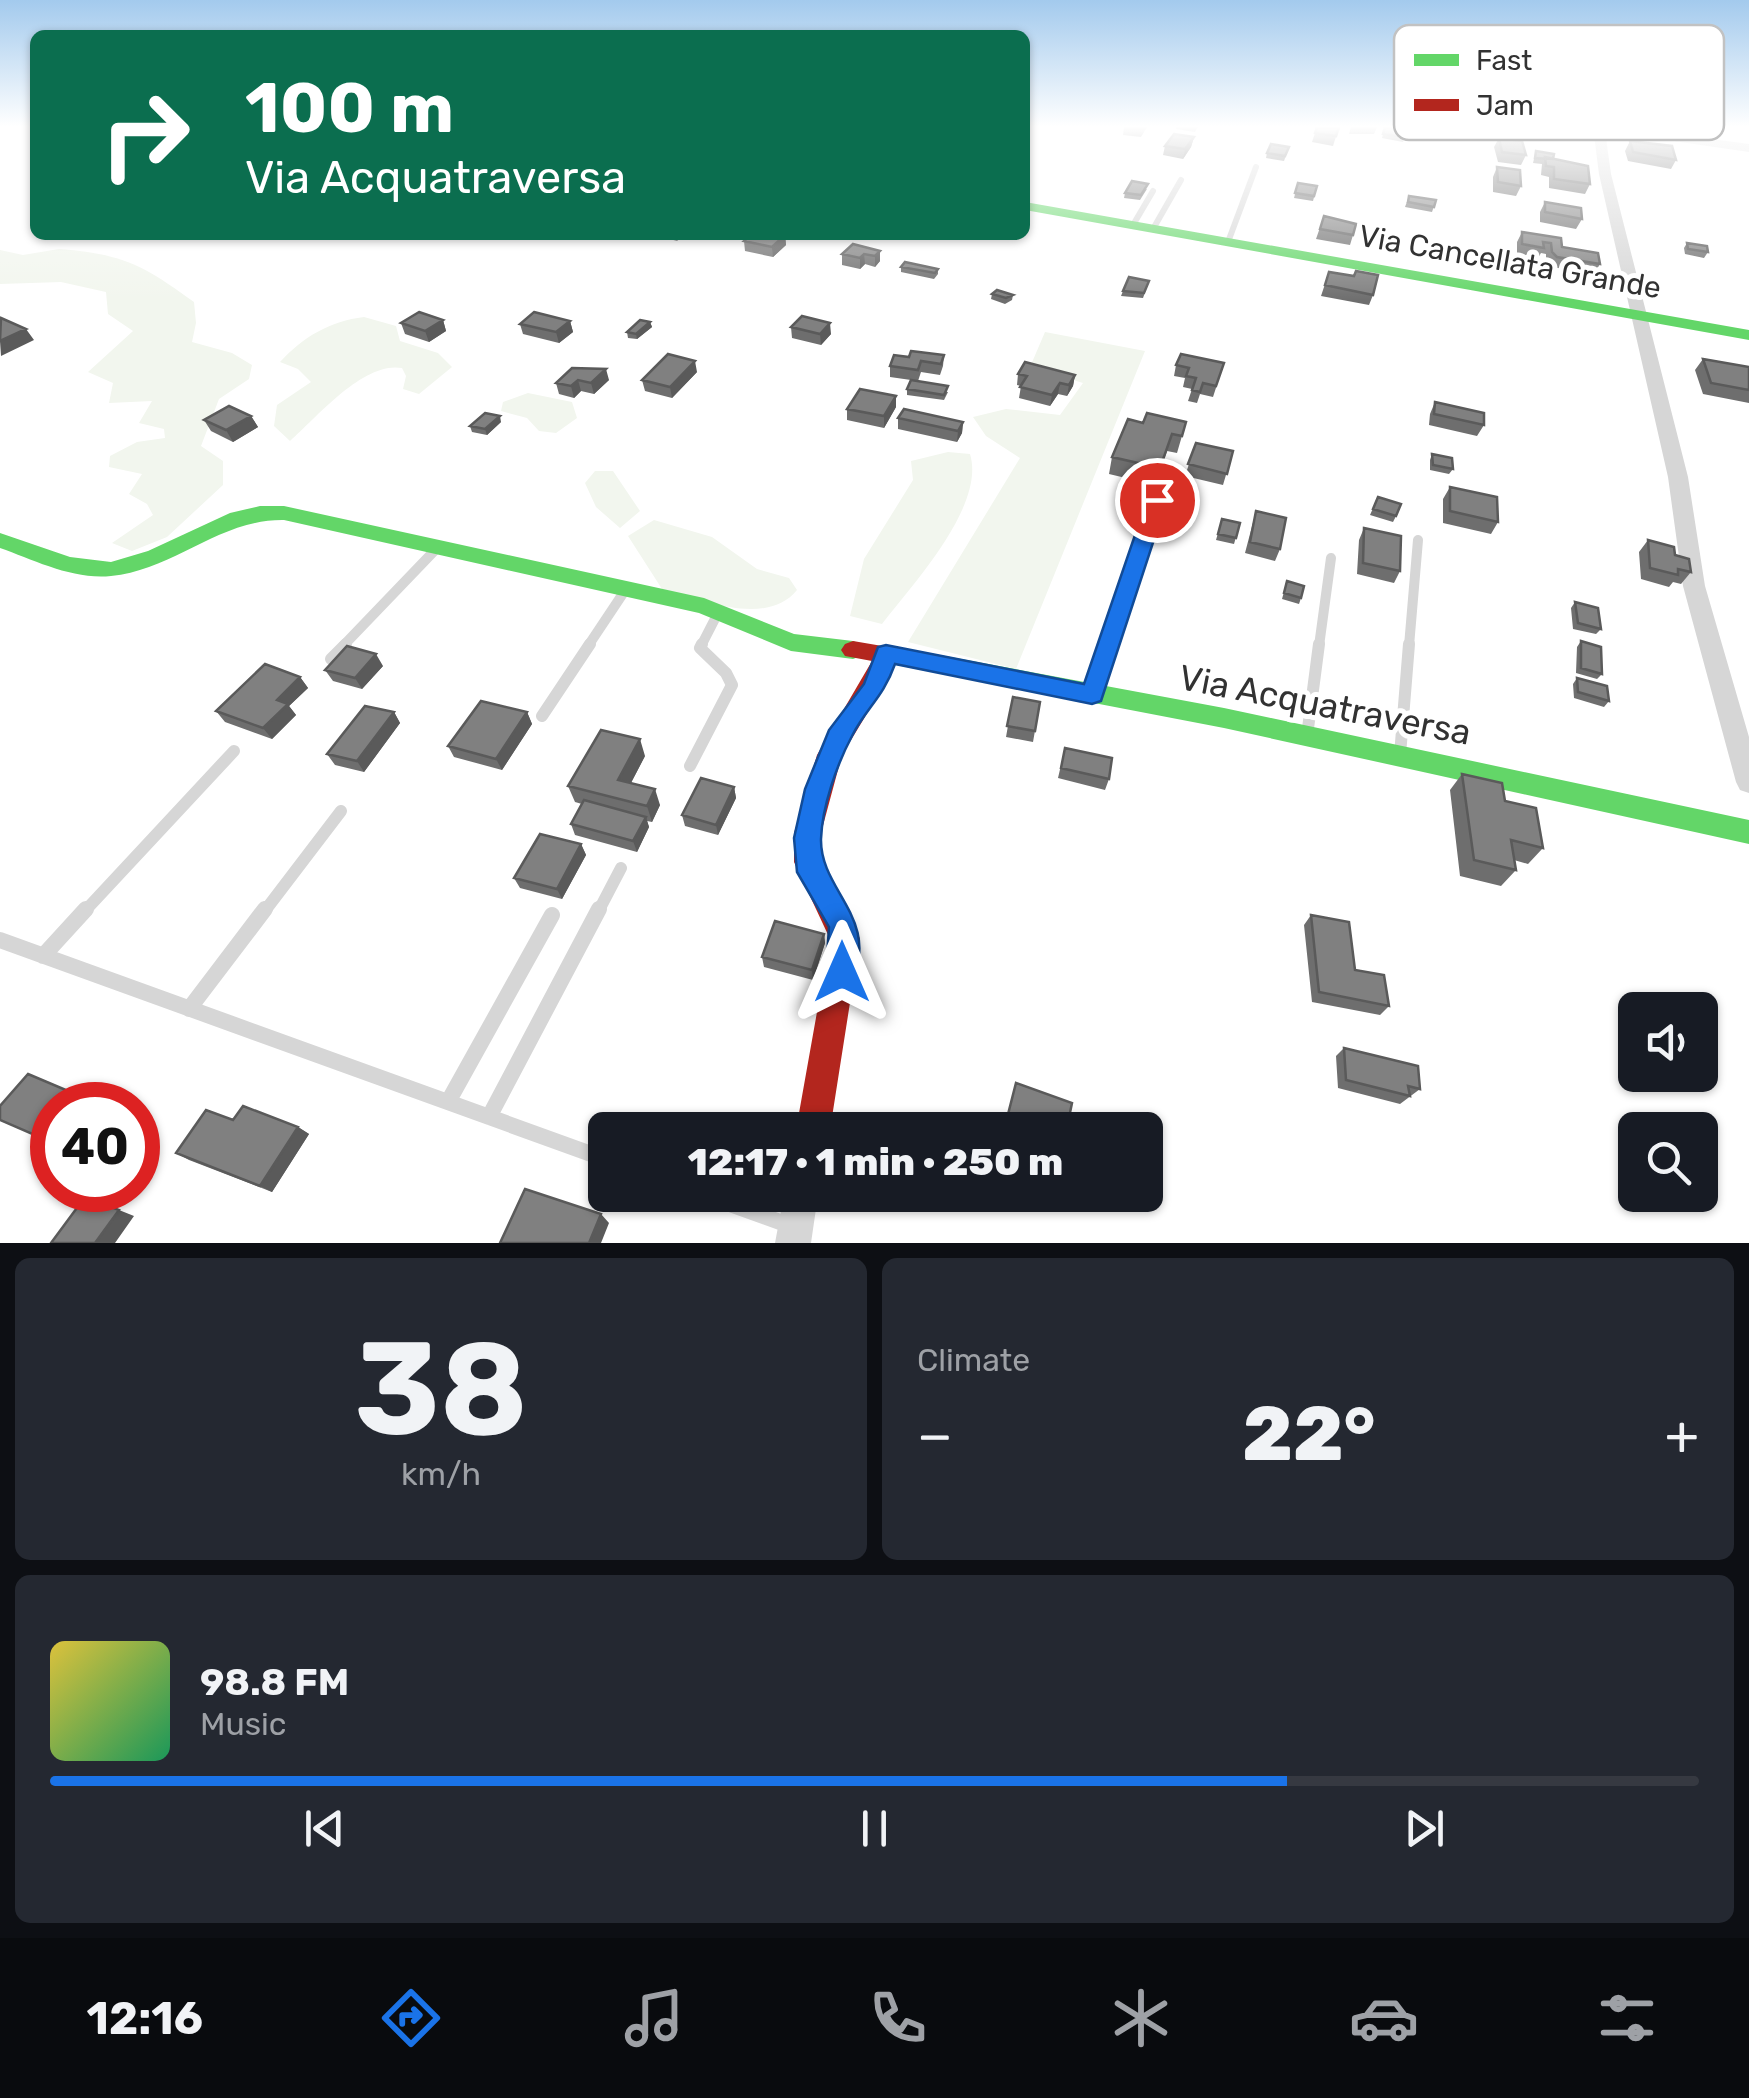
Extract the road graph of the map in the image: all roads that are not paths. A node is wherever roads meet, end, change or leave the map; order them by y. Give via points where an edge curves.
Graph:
1 (1177, 185) edge
2 (1249, 185) edge
3 (1608, 185) edge
4 (1153, 192) dead end
5 (1030, 207) edge
6 (1143, 227) junction
7 (1228, 242) junction
8 (1640, 316) junction
9 (1749, 335) edge
10 (1157, 500) dead end
11 (0, 540) edge
12 (1418, 540) dead end
13 (438, 546) junction
14 (1332, 558) dead end
15 (626, 589) junction
16 (720, 612) junction
17 (886, 654) junction
18 (330, 660) edge
19 (1092, 695) junction
20 (542, 716) dead end
21 (1307, 736) junction
22 (234, 750) dead end
23 (1400, 755) junction
24 (690, 766) dead end
25 (1749, 782) edge
26 (342, 811) dead end
27 (1749, 832) edge
28 (621, 868) dead end
29 (552, 915) dead end
30 (0, 940) edge
31 (43, 956) junction
32 (189, 1009) junction
33 (448, 1102) junction
34 (816, 1112) edge
35 (490, 1117) junction
36 (588, 1153) edge
37 (762, 1212) edge
38 (796, 1222) edge

1 - 6 lane
2 - 7 lane
3 - 8 street
4 - 6 lane
5 - 6 street, Via Cancellata Grande
6 - 7 street, Via Cancellata Grande
7 - 8 street, Via Cancellata Grande
8 - 9 street, Via Cancellata Grande
8 - 25 street via 1678,477 1694,586
10 - 19 lane
11 - 13 street, Via Acquatraversa via 114,569 263,512
12 - 23 lane
13 - 15 street, Via Acquatraversa
13 - 18 lane
14 - 21 lane
15 - 16 street, Via Acquatraversa
15 - 20 lane
16 - 17 street, Via Acquatraversa via 791,642
16 - 24 lane via 700,648 732,685
17 - 19 street, Via Acquatraversa
17 - 34 street via 874,688 842,730 807,838 811,872 838,913 845,939
19 - 21 street, Via Acquatraversa
21 - 23 street, Via Acquatraversa
22 - 31 lane
23 - 27 street, Via Acquatraversa
26 - 32 lane
28 - 35 lane
29 - 33 lane
30 - 31 lane
31 - 32 lane
32 - 33 lane
33 - 35 lane
35 - 36 lane
37 - 38 lane

